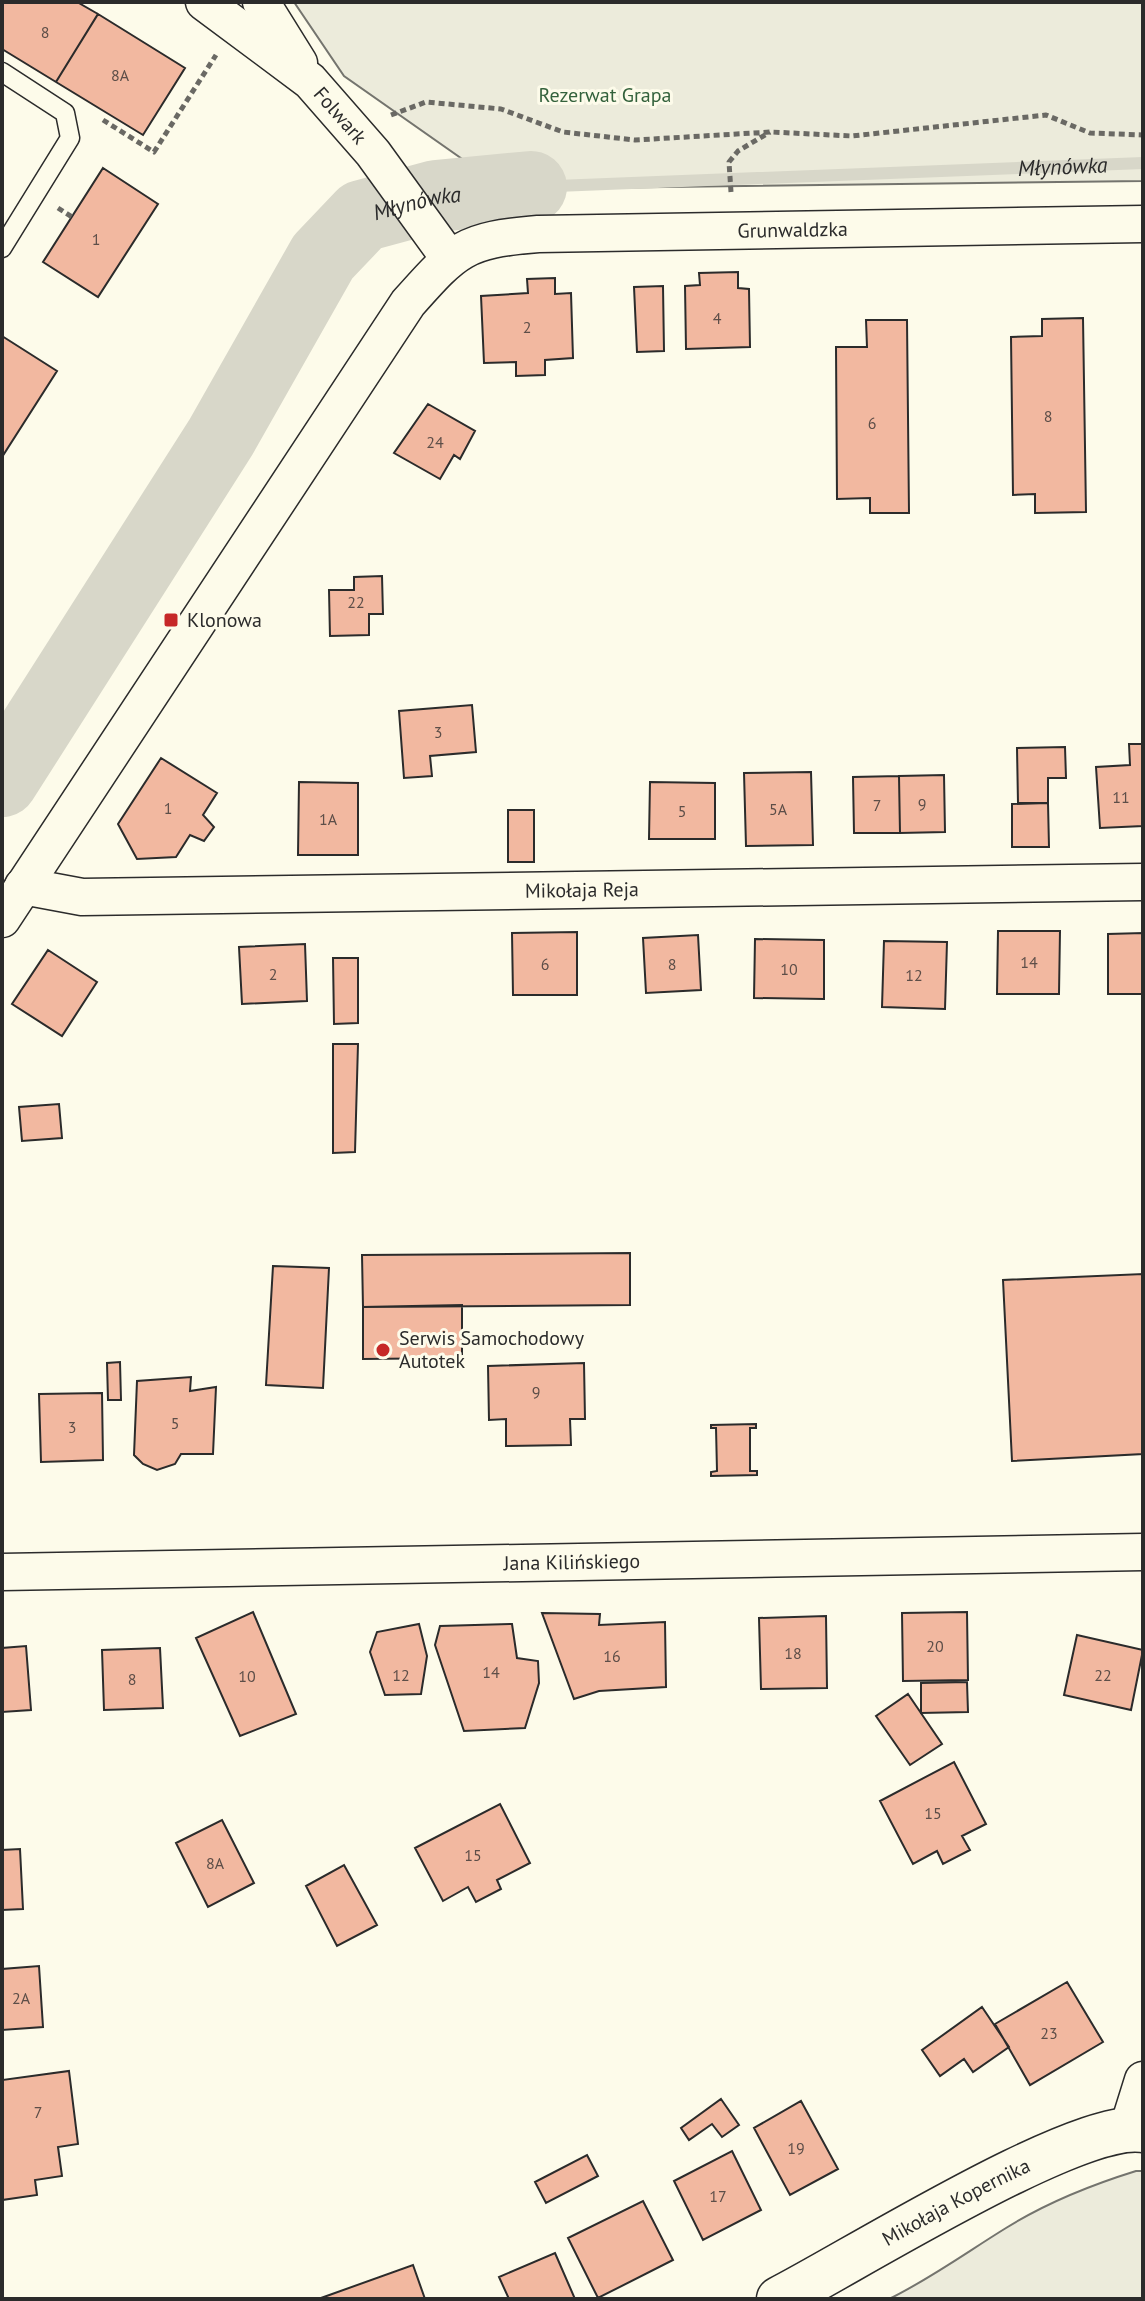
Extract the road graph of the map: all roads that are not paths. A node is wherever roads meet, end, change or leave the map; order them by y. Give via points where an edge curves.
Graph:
1 (204, 2) edge
2 (261, 2) edge
3 (2, 72) edge
4 (310, 81) junction
5 (1143, 224) edge
6 (2, 248) edge
7 (449, 258) junction
8 (1143, 882) edge
9 (23, 886) junction
10 (2, 919) edge
11 (1143, 1552) edge
12 (2, 1572) edge
13 (1143, 2080) edge
14 (1135, 2129) edge
15 (779, 2299) edge

1 - 4 street, Folwark
2 - 4 street
3 - 6 lane via 65,113 70,138
4 - 7 street, Folwark via 363,141
5 - 7 street, Grunwaldzka via 538,234 488,238
7 - 9 street via 392,325
8 - 9 street, Mikołaja Reja via 82,897
9 - 10 street
11 - 12 street, Jana Kilińskiego
13 - 14 street
14 - 15 main road, Mikołaja Kopernika via 1071,2146 1003,2177

